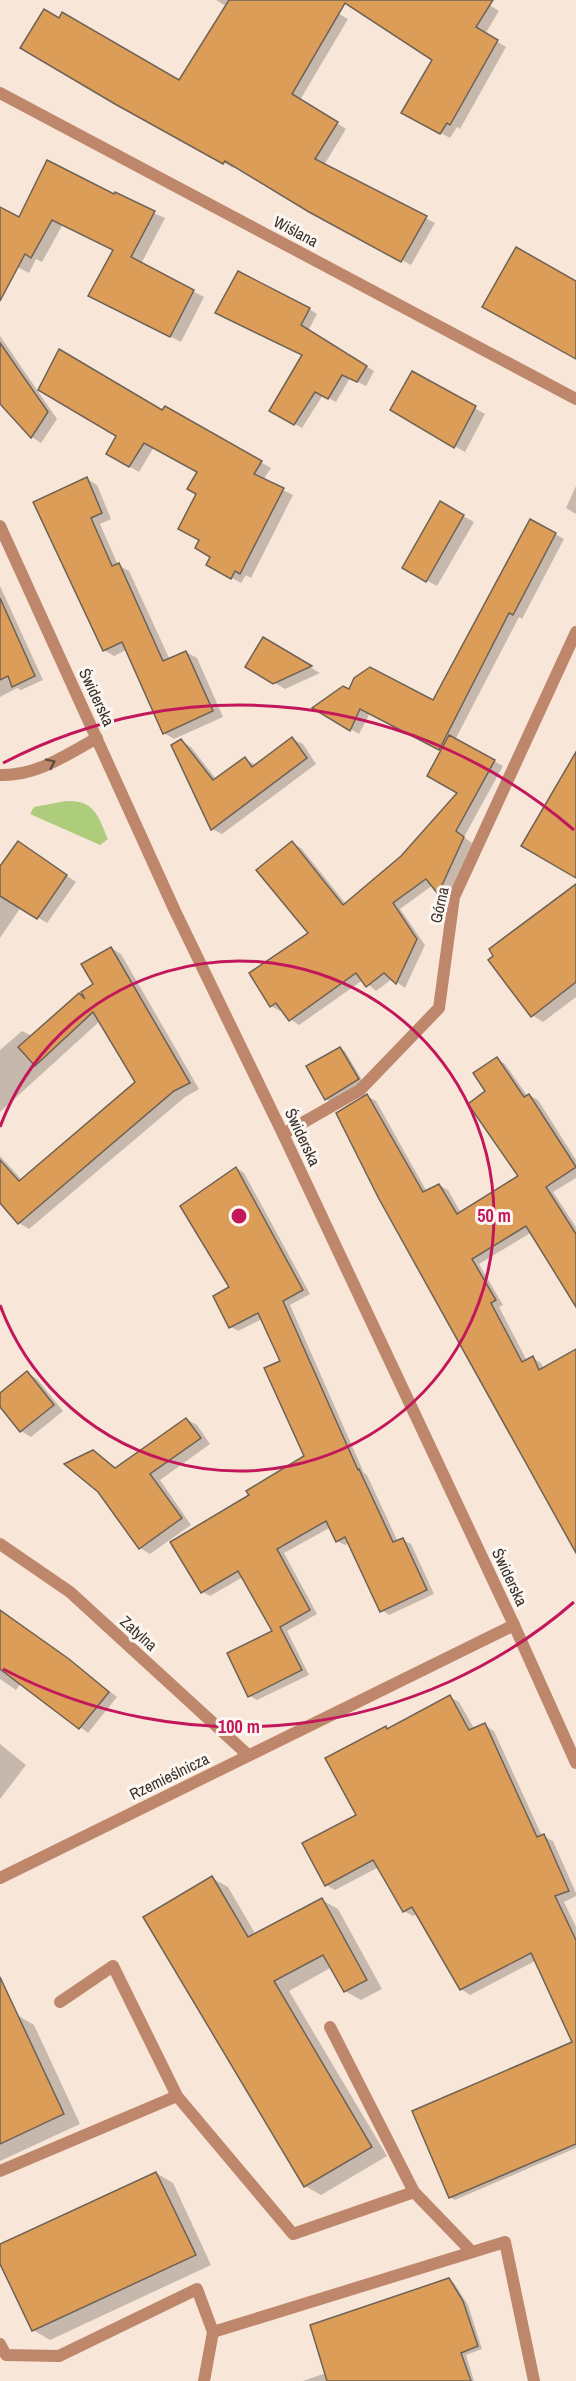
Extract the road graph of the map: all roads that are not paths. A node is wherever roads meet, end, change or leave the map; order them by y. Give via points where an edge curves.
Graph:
1 (0, 93) edge
2 (576, 399) edge
3 (0, 525) edge
4 (576, 632) edge
5 (97, 738) junction
6 (0, 775) edge
7 (283, 1134) junction
8 (0, 1544) edge
9 (514, 1625) junction
10 (248, 1755) junction
11 (576, 1763) edge
12 (0, 1878) edge
13 (60, 2002) dead end
14 (330, 2027) dead end
15 (177, 2096) junction
16 (0, 2171) edge
17 (414, 2192) junction
18 (472, 2252) junction
19 (213, 2332) junction
20 (0, 2344) edge
21 (204, 2381) edge
22 (534, 2381) edge

1 - 2 street, Wiślana
3 - 5 street, Świderska
4 - 7 street, Górna via 454,897 439,1008 360,1090
6 -> 5 street via 30,772 51,764
5 - 7 street, Świderska
7 - 9 street, Świderska
8 - 10 street, Zatylna via 69,1592
9 - 10 street, Rzemieślnicza
9 - 11 street, Świderska
10 - 12 street, Rzemieślnicza
13 - 15 street via 113,1966
14 - 17 street
15 - 16 street
15 - 17 street via 292,2234
17 - 18 street
18 - 19 street
18 - 22 street via 505,2242
19 - 20 street via 197,2289 59,2356 6,2355
19 - 21 street

